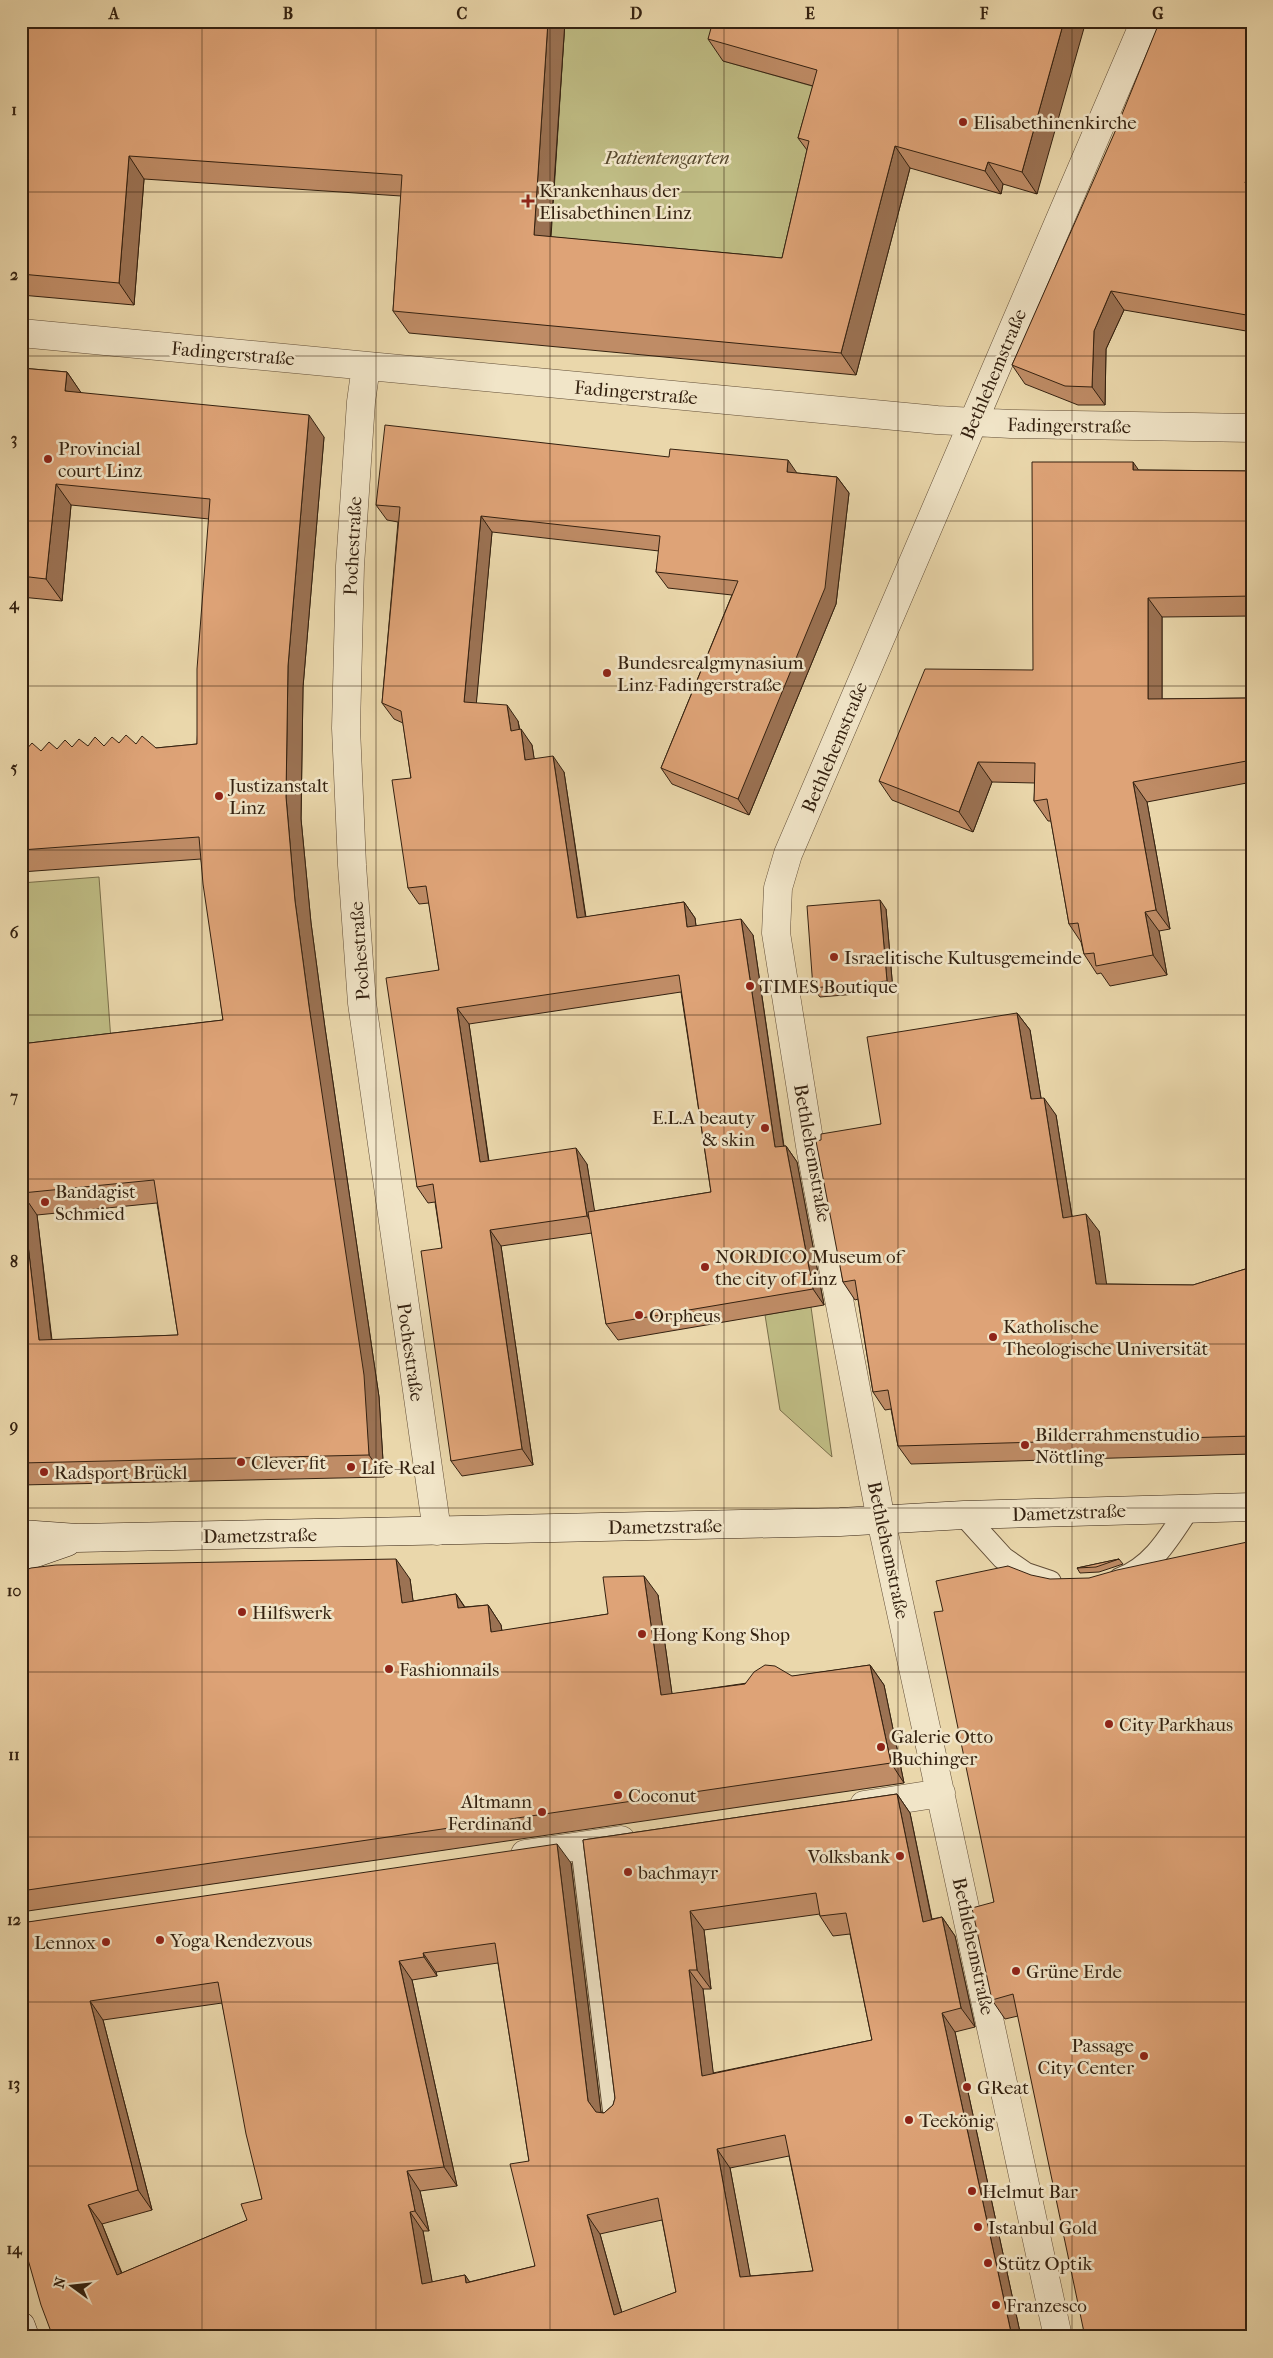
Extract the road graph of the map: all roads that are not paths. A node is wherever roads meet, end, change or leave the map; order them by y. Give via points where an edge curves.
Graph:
1 (1145, 21) edge
2 (21, 334) edge
3 (366, 366) junction
4 (972, 423) junction
5 (1252, 428) edge
6 (1252, 1507) edge
7 (1188, 1509) junction
8 (964, 1515) junction
9 (881, 1520) junction
10 (436, 1532) junction
11 (21, 1534) edge
12 (77, 1538) junction
13 (21, 1558) edge
14 (1068, 1585) edge
15 (1096, 1587) edge
16 (941, 1793) junction
17 (840, 1808) edge
18 (649, 1836) edge
19 (582, 1846) junction
20 (497, 1858) edge
21 (615, 2119) edge
22 (21, 2326) edge
23 (25, 2337) edge
24 (1058, 2337) edge

1 - 4 street, Bethlehemstraße
2 - 3 street, Fadingerstraße
3 - 4 street, Fadingerstraße
3 - 10 street, Pochestraße via 350,566 346,728 352,865 362,1003
4 - 5 street, Fadingerstraße
4 - 9 street, Bethlehemstraße via 788,854 778,888 776,933 811,1152
6 - 7 street, Dametzstraße
7 - 8 street, Dametzstraße
7 - 15 lane via 1160,1550 1136,1573
8 - 9 street, Dametzstraße
8 - 14 lane via 1004,1558 1026,1574 1058,1585
9 - 10 street, Dametzstraße
9 - 16 street, Bethlehemstraße
10 - 12 street, Dametzstraße
11 - 12 street
12 - 13 street
16 - 17 street
16 - 24 street, Bethlehemstraße
18 - 19 street
19 - 20 street
19 - 21 lane
22 - 23 street

